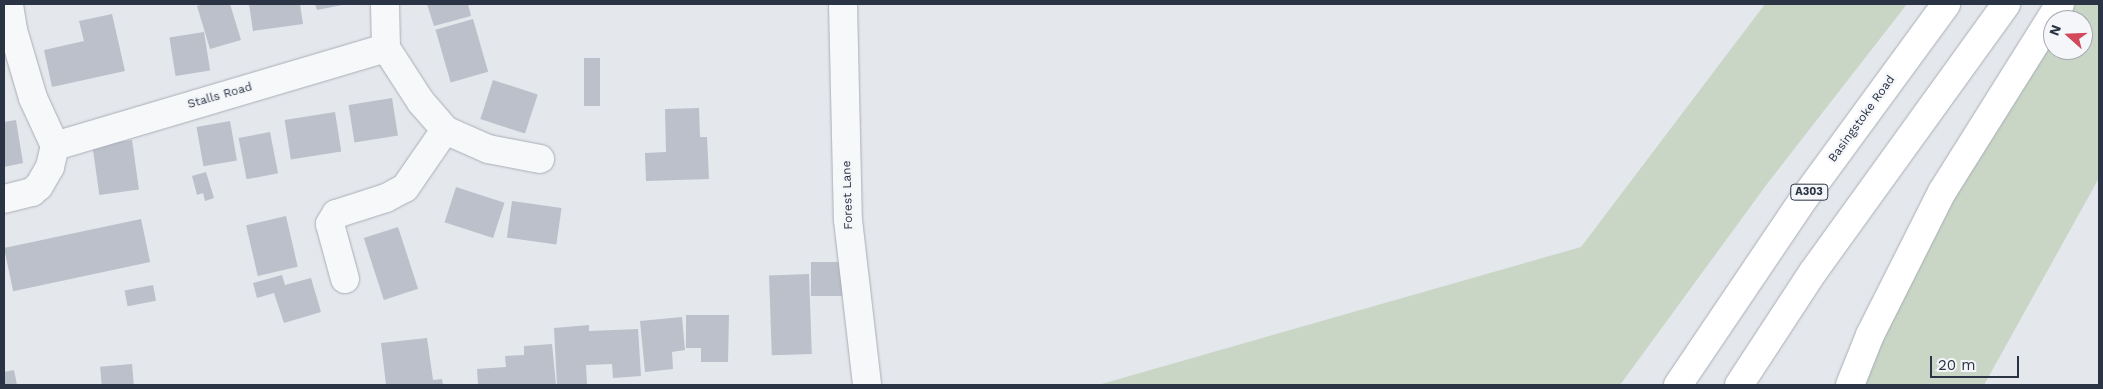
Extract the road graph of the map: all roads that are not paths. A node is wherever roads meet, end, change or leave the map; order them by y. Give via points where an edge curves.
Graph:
1 (10, 4) edge
2 (385, 4) edge
3 (843, 4) edge
4 (1946, 4) edge
5 (2006, 4) edge
6 (2060, 4) edge
7 (386, 48) junction
8 (445, 130) junction
9 (55, 146) junction
10 (540, 159) dead end
11 (4, 199) edge
12 (345, 279) dead end
13 (868, 385) edge
14 (1678, 385) edge
15 (1739, 385) edge
16 (1850, 385) edge

1 - 9 street via 13,30 33,98
2 - 7 street
3 - 13 street, Forest Lane via 848,220
4 - 14 highway, Basingstoke Road / A303 via 1806,197
5 - 15 highway via 1813,272
6 - 16 highway via 1942,192 1870,335
7 - 8 street via 421,102
7 - 9 street, Stalls Road
8 - 10 street via 488,150
8 - 12 street via 405,188 386,198 336,214 330,224
9 - 11 street via 50,167 39,186 32,192

